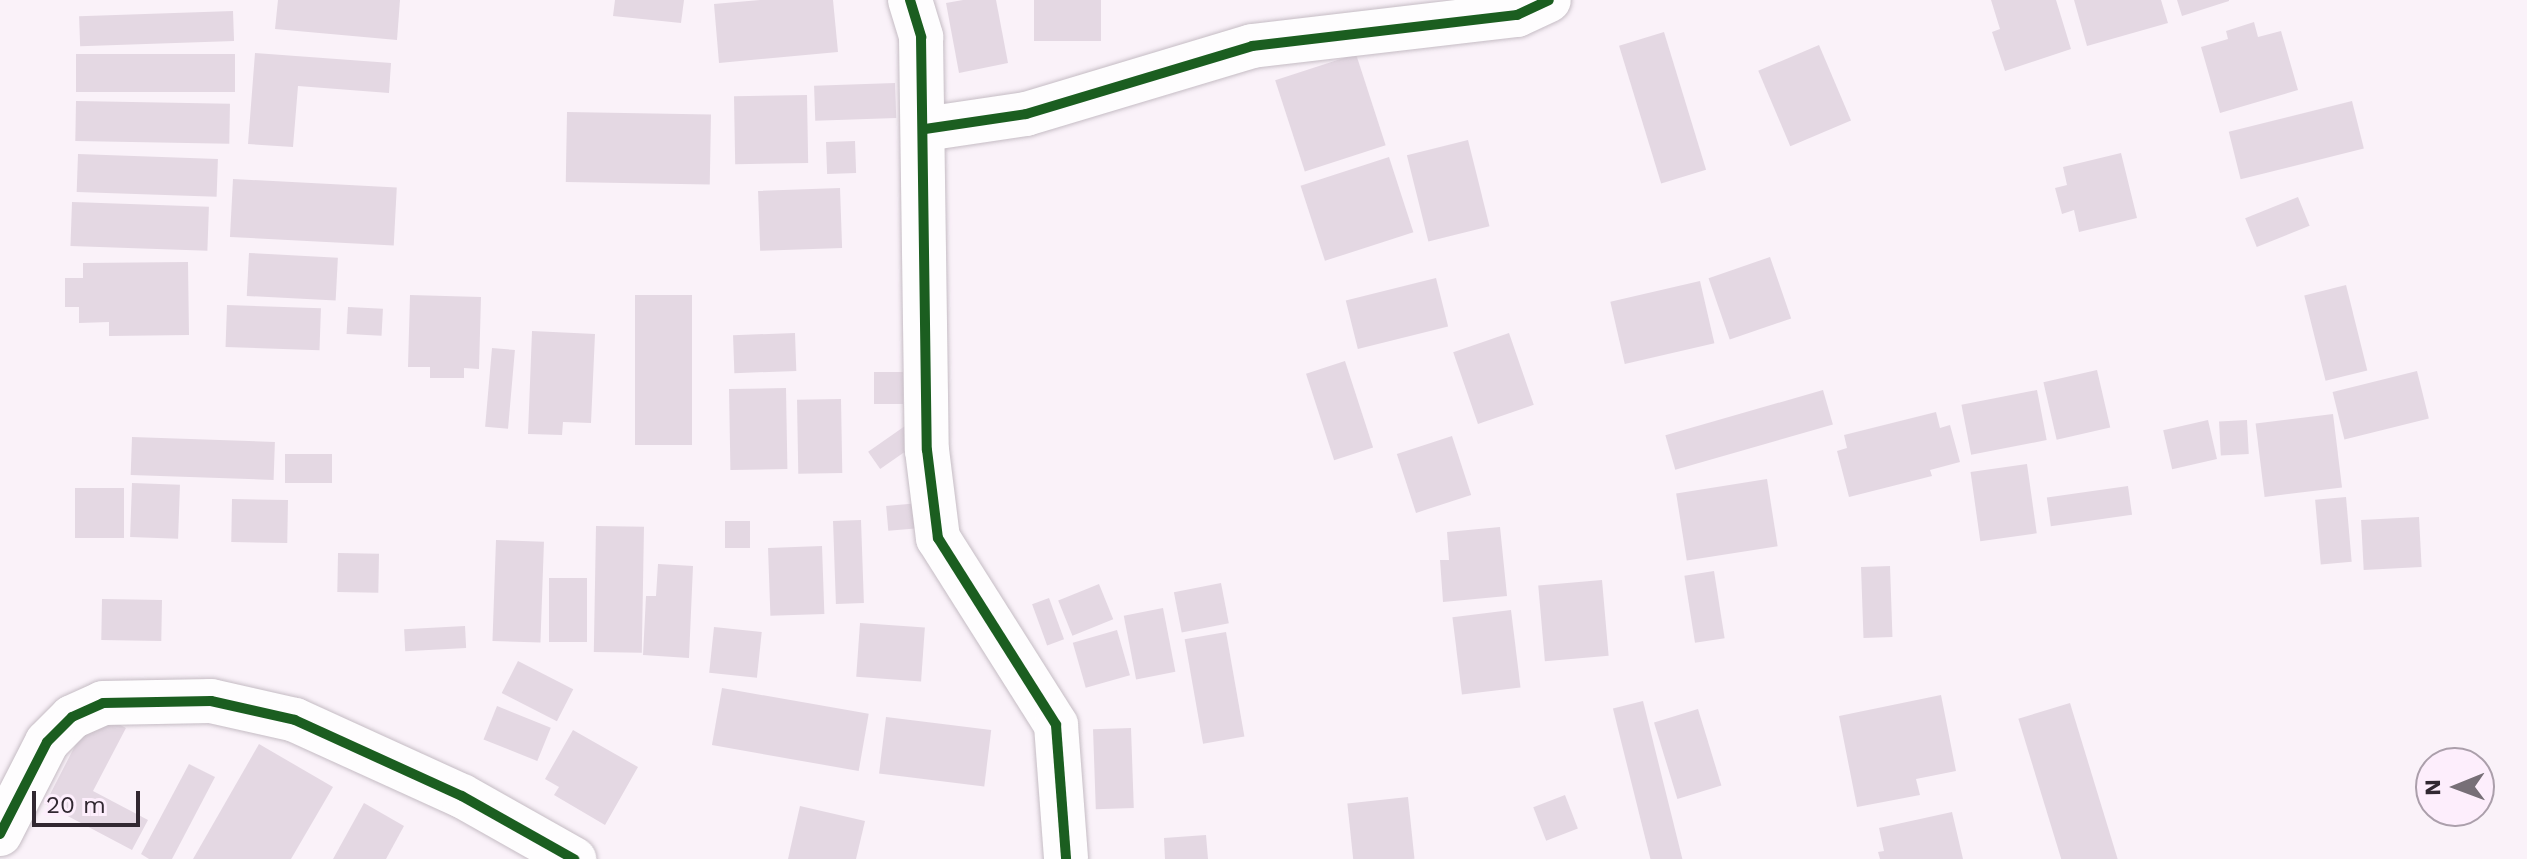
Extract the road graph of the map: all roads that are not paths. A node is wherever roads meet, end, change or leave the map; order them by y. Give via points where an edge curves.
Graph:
1 (910, 0) edge
2 (1549, 0) edge
3 (925, 129) junction
4 (0, 834) edge
5 (574, 859) edge
6 (1066, 859) edge

1 - 3 street via 921,37
2 - 3 street via 1517,15 1252,46 1026,114
3 - 6 street via 927,450 938,538 1056,725
4 - 5 street via 47,742 72,717 103,703 197,700 295,720 462,796

